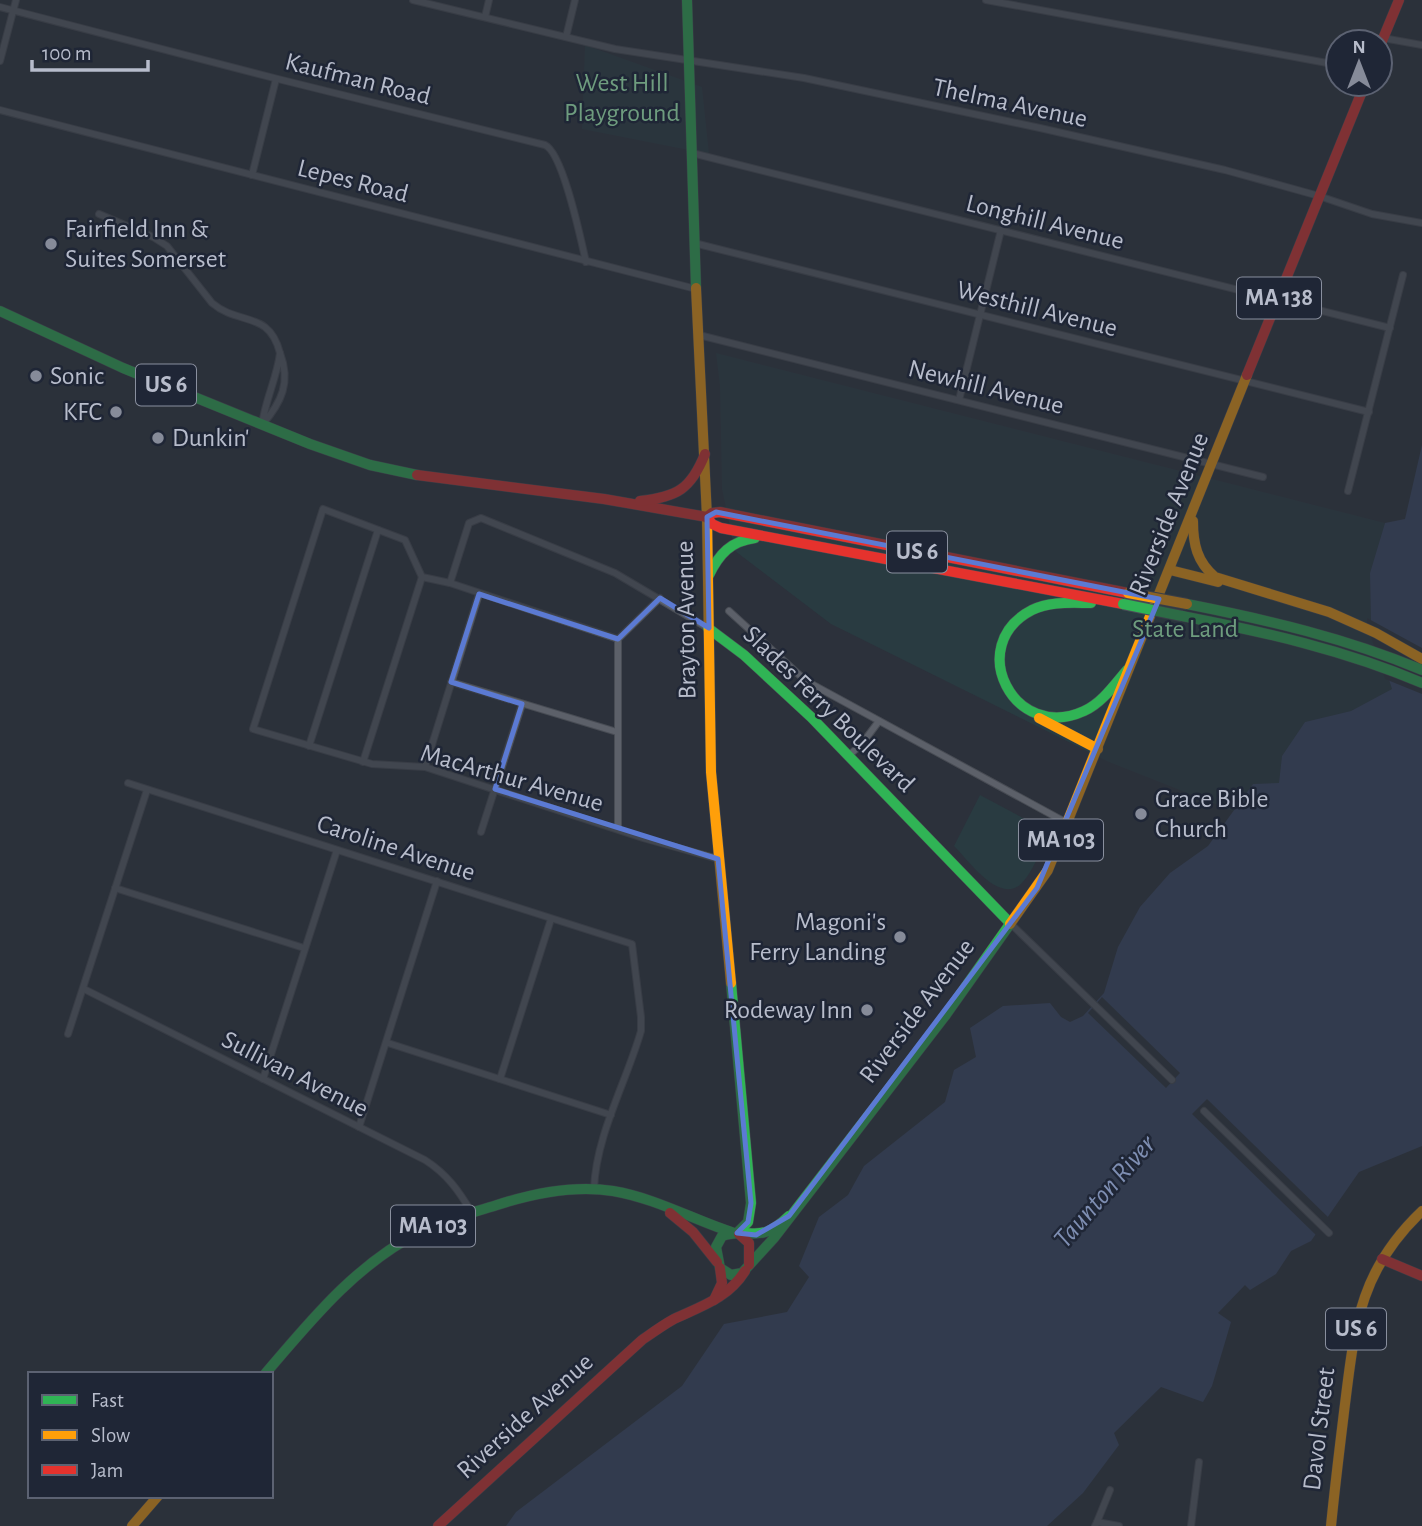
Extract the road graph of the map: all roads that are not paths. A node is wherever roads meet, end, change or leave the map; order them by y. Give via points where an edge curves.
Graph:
1 (16, 0) edge
2 (413, 0) edge
3 (489, 0) edge
4 (575, 0) edge
5 (687, 0) edge
6 (986, 0) edge
7 (1399, 0) edge
8 (0, 7) edge
9 (14, 10) junction
10 (485, 17) junction
11 (1388, 28) edge
12 (566, 37) junction
13 (1394, 44) edge
14 (1422, 45) edge
15 (0, 61) edge
16 (688, 62) junction
17 (1324, 62) edge
18 (276, 79) junction
19 (1359, 98) edge
20 (0, 110) edge
21 (692, 153) junction
22 (252, 175) junction
23 (1320, 195) junction
24 (99, 214) dead end
25 (1422, 223) edge
26 (1001, 230) junction
27 (694, 243) junction
28 (586, 262) junction
29 (1403, 275) dead end
30 (696, 289) junction
31 (1278, 300) junction
32 (0, 311) edge
33 (981, 315) junction
34 (1390, 328) junction
35 (699, 335) junction
36 (280, 353) junction
37 (1247, 381) junction
38 (959, 400) junction
39 (1369, 412) junction
40 (262, 425) junction
41 (705, 454) junction
42 (1213, 464) junction
43 (1263, 477) dead end
44 (1348, 491) dead end
45 (624, 503) junction
46 (1194, 513) junction
47 (706, 517) junction
48 (378, 530) junction
49 (773, 538) junction
50 (1170, 570) junction
51 (422, 577) junction
52 (708, 577) junction
53 (450, 583) junction
54 (1248, 588) junction
55 (479, 594) junction
56 (660, 598) junction
57 (1123, 604) junction
58 (729, 611) dead end
59 (708, 628) junction
60 (618, 639) junction
61 (1422, 659) edge
62 (1133, 662) junction
63 (1422, 670) edge
64 (451, 682) junction
65 (1422, 683) edge
66 (522, 704) junction
67 (1028, 712) junction
68 (879, 721) junction
69 (617, 732) junction
70 (309, 746) junction
71 (1098, 749) junction
72 (849, 755) junction
73 (363, 762) junction
74 (425, 767) junction
75 (128, 783) dead end
76 (495, 789) junction
77 (147, 790) junction
78 (1068, 823) junction
79 (618, 830) junction
80 (481, 832) dead end
81 (337, 850) junction
82 (718, 859) junction
83 (436, 881) junction
84 (115, 888) junction
85 (551, 919) junction
86 (1010, 923) junction
87 (304, 948) junction
88 (84, 989) junction
89 (68, 1034) dead end
90 (388, 1043) junction
91 (263, 1079) junction
92 (500, 1079) junction
93 (1171, 1080) dead end
94 (1204, 1111) dead end
95 (611, 1115) junction
96 (359, 1127) junction
97 (594, 1189) junction
98 (652, 1203) junction
99 (1422, 1211) edge
100 (472, 1213) junction
101 (789, 1216) junction
102 (737, 1233) junction
103 (1329, 1233) dead end
104 (1382, 1259) junction
105 (719, 1265) junction
106 (746, 1269) junction
107 (1422, 1276) edge
108 (711, 1303) junction
109 (267, 1372) edge
110 (1199, 1462) dead end
111 (1110, 1490) dead end
112 (156, 1498) edge
113 (1096, 1524) edge
114 (132, 1526) edge
115 (438, 1526) edge
116 (1119, 1526) edge
117 (1191, 1526) edge
118 (1331, 1526) edge

1 - 9 street
2 - 10 street, Thelma Avenue
3 - 10 street
4 - 12 street
5 - 16 main road, Brayton Avenue
6 - 17 street
7 - 11 main road
8 - 9 street, Kaufman Road
9 - 15 street
9 - 18 street, Kaufman Road
10 - 12 street, Thelma Avenue
12 - 16 street, Thelma Avenue
13 - 14 street
16 - 21 main road, Brayton Avenue
16 - 23 street, Thelma Avenue via 816,80 1200,164
18 - 22 street
18 - 28 street, Kaufman Road via 551,148
19 - 23 main road, Riverside Avenue / MA 138
20 - 22 street, Lepes Road
21 - 26 street, Longhill Avenue
21 - 27 main road, Brayton Avenue
22 - 28 street, Lepes Road
23 - 25 street, Thelma Avenue via 1372,214
23 - 31 main road, Riverside Avenue / MA 138
24 - 36 street via 167,246 220,310 270,329
26 - 31 street, Longhill Avenue
26 - 33 street
27 - 30 main road, Brayton Avenue
27 - 33 street, Westhill Avenue
28 - 30 street, Lepes Road
29 - 34 street
30 - 35 main road, Brayton Avenue
31 - 34 street, Longhill Avenue
31 - 37 main road, Riverside Avenue / MA 138
32 - 40 main road, US 6
33 - 37 street, Westhill Avenue
33 - 38 street
34 - 39 street
35 - 38 street, Newhill Avenue
35 - 41 main road, Brayton Avenue
36 - 40 street
36 - 40 street via 284,387 275,410
37 - 39 street, Westhill Avenue
37 - 42 main road, Riverside Avenue / MA 138
38 - 42 street, Newhill Avenue
39 - 44 street
40 - 45 main road, US 6 via 398,472
41 - 45 main road via 693,481 680,492
41 - 47 main road, Brayton Avenue
42 - 43 street, Newhill Avenue
42 - 46 main road, Riverside Avenue / MA 138
45 - 47 main road, US 6
46 - 50 main road, Riverside Avenue / MA 138
46 - 54 main road, MA 138 via 1194,542 1201,563 1215,577
47 - 49 main road, US 6 via 720,528
47 - 52 main road, Brayton Avenue
47 - 63 main road, US 6, bridge via 720,512 1304,628
48 - 51 street via 405,540
48 - 70 street
48 - 70 street, MacArthur Avenue via 323,509 253,729
49 - 52 main road via 731,544 718,556
49 - 57 main road, US 6
50 - 54 main road
50 - 62 main road, Riverside Avenue / MA 138
51 - 53 street
51 - 73 street
52 - 59 main road, Brayton Avenue
53 - 55 street
53 - 56 street, Slades Ferry Boulevard via 468,525 483,519 597,565
54 - 61 main road, MA 138 via 1310,605
55 - 60 street
55 - 64 street
56 - 59 street, Slades Ferry Boulevard
56 - 60 street
57 - 65 main road, US 6, bridge via 1301,640
57 - 67 main road via 1053,604 1029,611 1014,623 1003,641 999,670 1007,692
58 - 68 street via 806,681
59 - 72 main road, Slades Ferry Boulevard via 766,674
59 - 82 main road, Brayton Avenue
60 - 69 street
62 - 67 main road, MA 138 via 1082,712 1054,718
62 - 71 main road, Riverside Avenue / MA 103
64 - 66 street
64 - 74 street
66 - 69 street
66 - 76 street
67 - 71 main road
68 - 72 street
68 - 78 street
69 - 79 street
70 - 73 street, MacArthur Avenue
71 - 78 main road, Riverside Avenue / MA 103
72 - 86 main road, Slades Ferry Boulevard
73 - 74 street, MacArthur Avenue
74 - 76 street, MacArthur Avenue
75 - 77 street, Caroline Avenue
76 - 79 street, MacArthur Avenue
76 - 80 street
77 - 81 street, Caroline Avenue
77 - 84 street
78 - 86 main road, Riverside Avenue / MA 103 via 1048,870
79 - 82 street, MacArthur Avenue
81 - 83 street, Caroline Avenue
81 - 87 street
82 - 102 main road, Brayton Avenue via 750,1198 750,1218
83 - 85 street, Caroline Avenue
83 - 90 street
84 - 87 street
84 - 88 street
85 - 92 street
85 - 95 street, Caroline Avenue via 632,944 641,1031
86 - 93 street
86 - 101 main road, Riverside Avenue / MA 103 via 945,1016
87 - 91 street
88 - 89 street
88 - 91 street, Sullivan Avenue
90 - 92 street
90 - 96 street
91 - 96 street, Sullivan Avenue
92 - 95 street
94 - 103 street
95 - 97 street
96 - 100 street, Sullivan Avenue via 436,1167 457,1188
97 - 98 main road, MA 103
97 - 100 main road, MA 103 via 530,1196
98 - 102 main road, MA 103
98 - 105 main road, MA 103 via 687,1226
99 - 104 main road, US 6
100 - 109 main road, MA 103 via 419,1233 366,1267 334,1294
101 - 102 main road, Riverside Avenue / MA 103 via 766,1233
101 - 106 main road, Riverside Avenue / MA 103
102 - 105 main road via 718,1241
102 - 106 main road via 750,1246
104 - 107 main road
104 - 118 main road, Davol Street / US 6 via 1357,1319
105 - 106 main road via 734,1275
105 - 108 main road via 722,1286
106 - 108 main road, Riverside Avenue via 732,1290
108 - 115 main road, Riverside Avenue via 642,1340
110 - 117 street
111 - 113 street
112 - 114 main road
113 - 116 street

